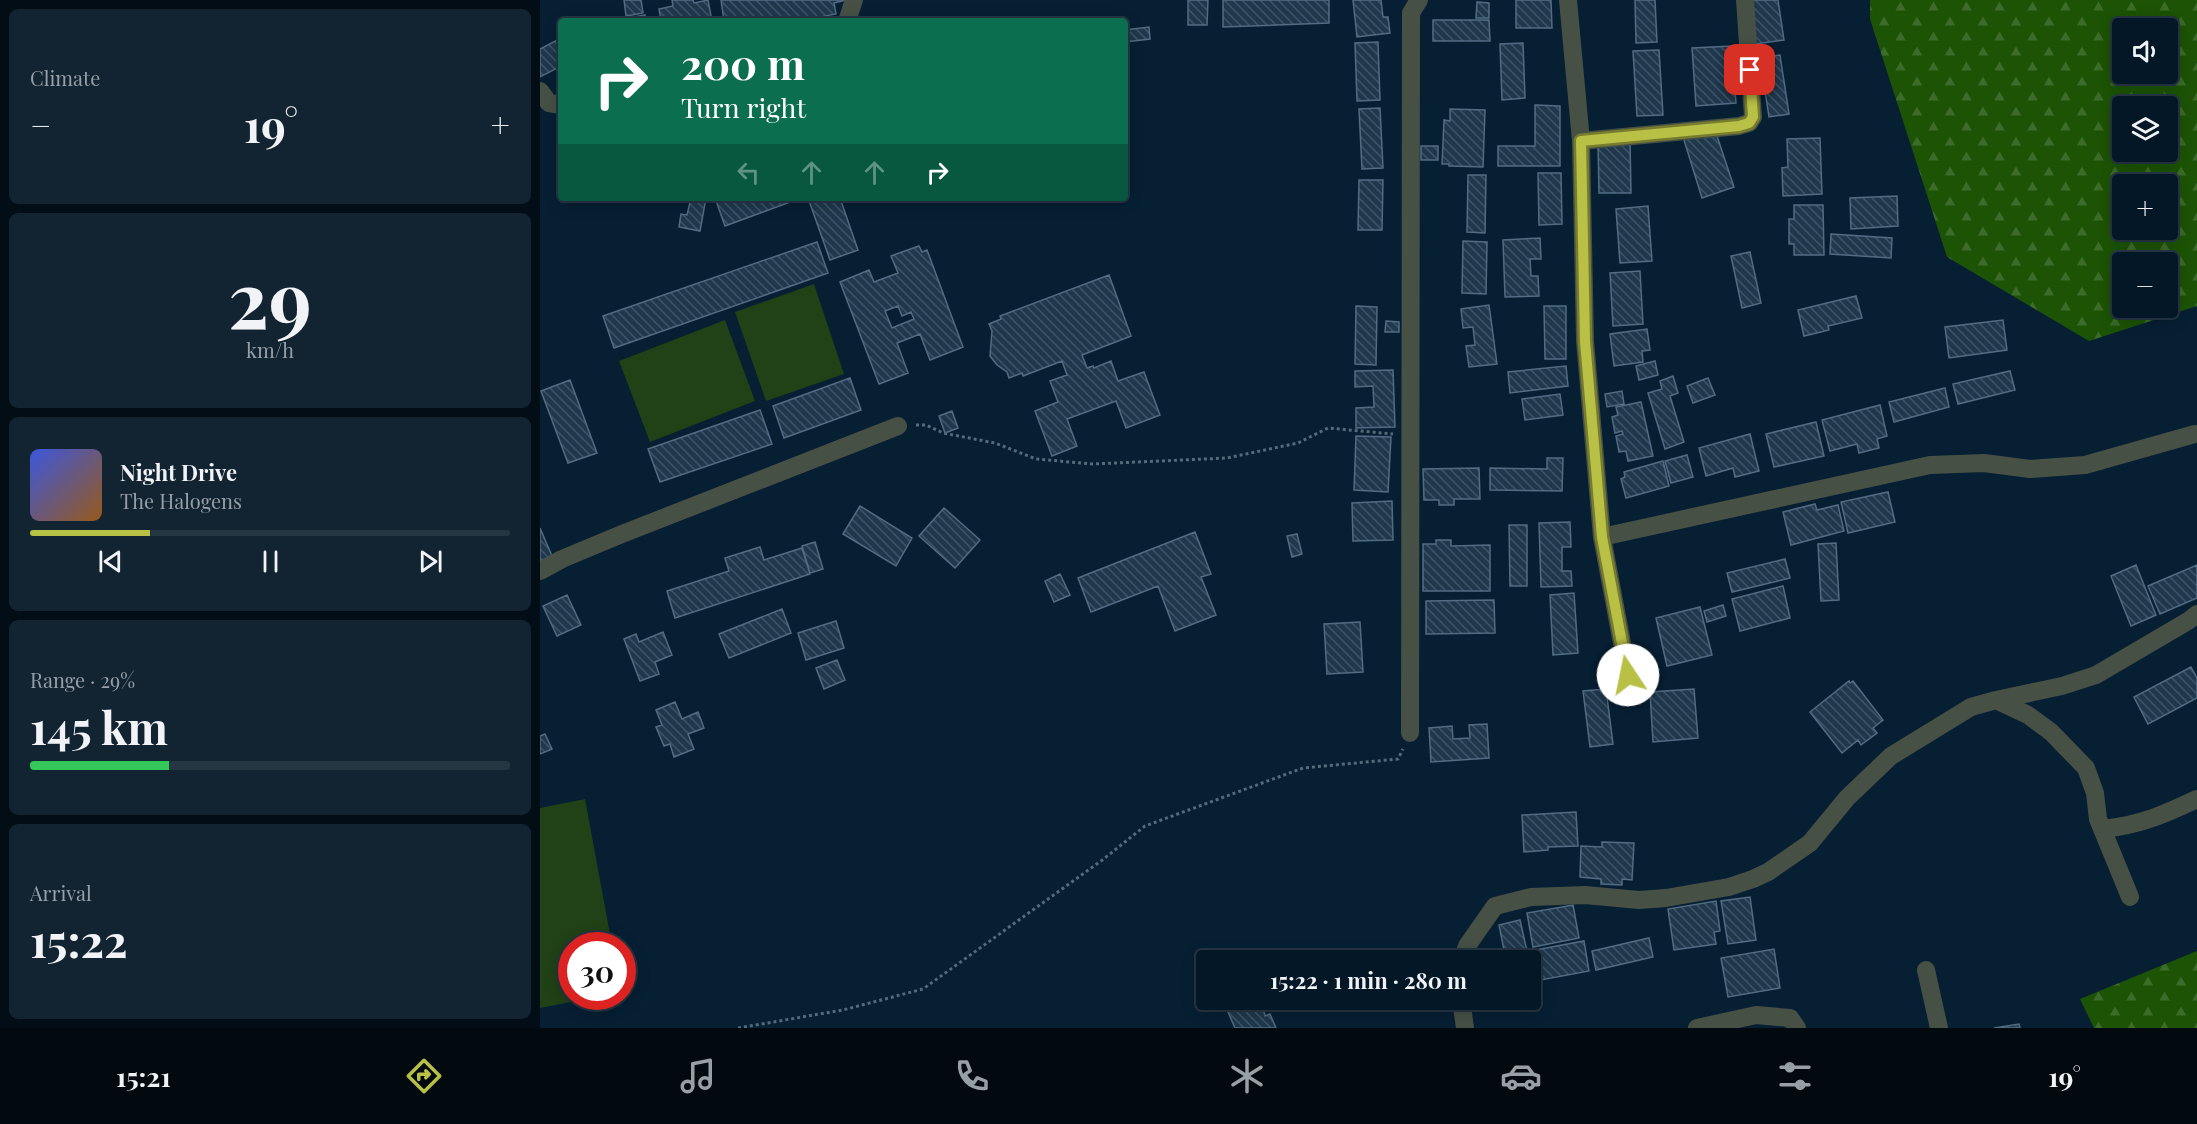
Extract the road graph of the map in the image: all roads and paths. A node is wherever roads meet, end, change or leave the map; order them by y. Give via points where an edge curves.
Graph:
1 (855, 0) edge
2 (1419, 0) edge
3 (1568, 0) edge
4 (1745, 0) edge
5 (849, 18) edge
6 (540, 91) edge
7 (558, 104) edge
8 (1581, 141) junction
9 (898, 426) joint
10 (1410, 434) junction
11 (2195, 434) dead end
12 (1602, 537) junction
13 (540, 571) edge
14 (2197, 614) edge
15 (1628, 675) dead end
16 (1996, 700) junction
17 (1410, 733) joint
18 (2197, 799) edge
19 (2103, 829) junction
20 (2130, 897) dead end
21 (1466, 950) edge
22 (1926, 970) dead end
23 (1463, 1010) edge
24 (738, 1028) edge
25 (1465, 1028) edge
26 (1697, 1028) edge
27 (1797, 1028) edge
28 (1940, 1028) edge

1 - 5 street
2 - 10 street via 1411,14
3 - 8 street
4 - 8 street via 1753,117 1749,123
6 - 7 street via 549,103
8 - 12 street via 1585,341
9 - 10 path via 926,425 943,433 995,443 1036,459 1093,464 1227,458 1298,443 1328,429
9 - 13 street via 612,538
10 - 17 street
11 - 12 street via 2085,465 2030,469 1984,463 1930,465
12 - 15 street
14 - 16 street via 2096,675
16 - 19 street via 2028,715 2051,732 2086,768
16 - 21 street via 1971,708 1891,756 1847,798 1810,843 1768,872 1729,887 1666,898 1540,897 1495,906
17 - 24 path via 1398,759 1303,768 1145,826 923,989 843,1010
18 - 19 street via 2130,826
19 - 20 street
22 - 28 street
23 - 25 street
26 - 27 street via 1756,1015 1790,1018

